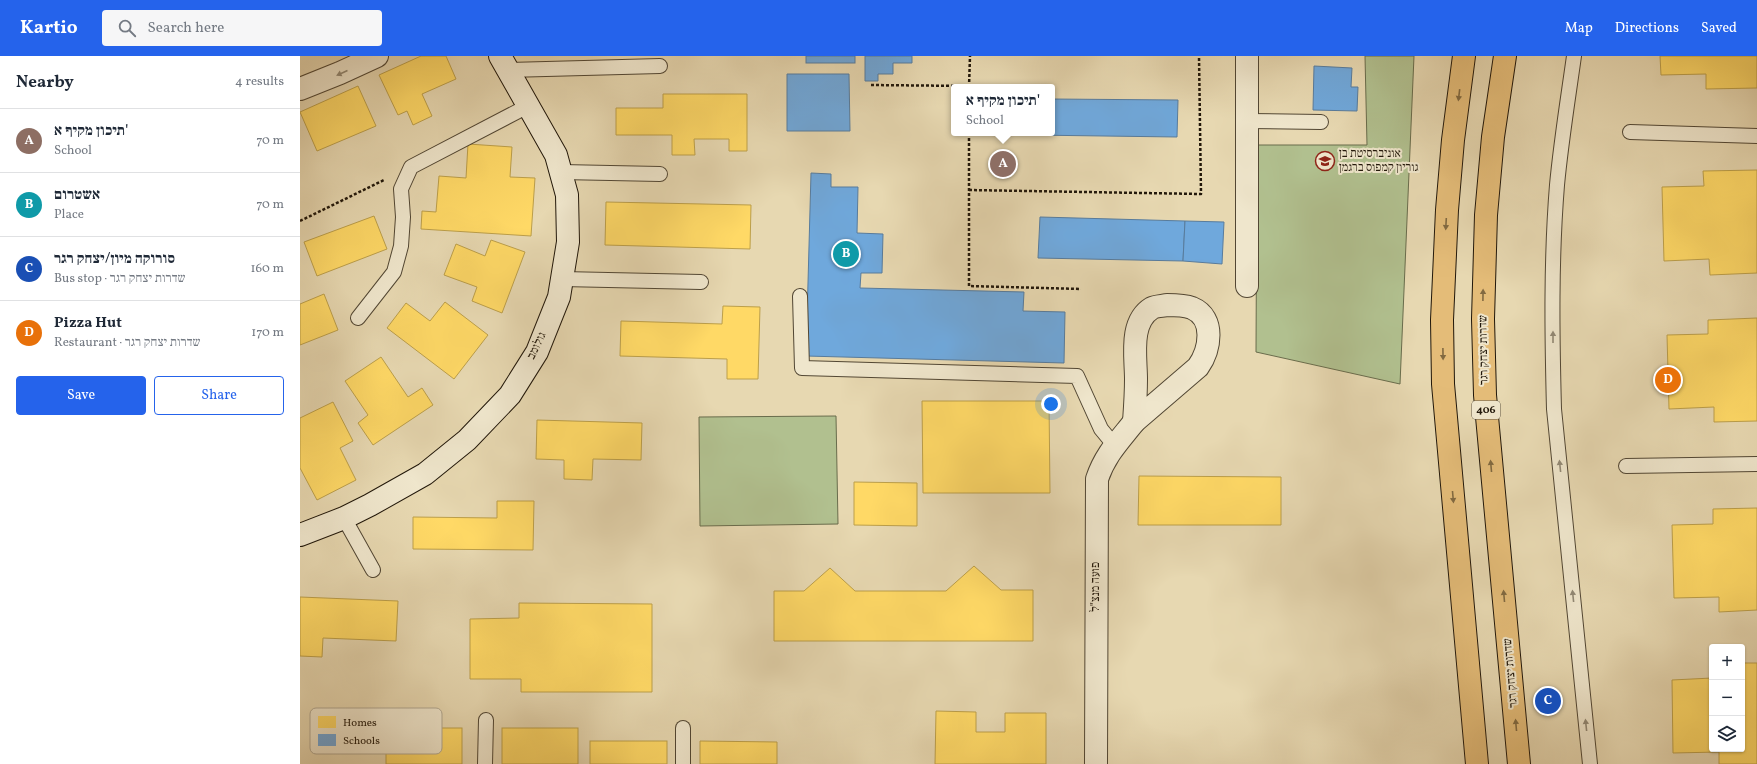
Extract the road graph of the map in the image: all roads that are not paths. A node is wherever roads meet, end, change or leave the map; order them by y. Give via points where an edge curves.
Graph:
1 (377, 56) edge
2 (1247, 56) edge
3 (1464, 56) edge
4 (1505, 56) edge
5 (1574, 56) edge
6 (504, 63) edge
7 (660, 66) dead end
8 (300, 89) edge
9 (528, 106) junction
10 (1247, 122) junction
11 (1321, 122) dead end
12 (1630, 132) dead end
13 (1757, 136) edge
14 (561, 172) junction
15 (660, 174) dead end
16 (562, 279) junction
17 (701, 282) dead end
18 (1247, 286) dead end
19 (800, 296) dead end
20 (358, 318) dead end
21 (1134, 422) junction
22 (1115, 446) junction
23 (1757, 464) edge
24 (1626, 466) dead end
25 (344, 518) junction
26 (300, 535) edge
27 (373, 570) dead end
28 (486, 720) dead end
29 (683, 728) dead end
30 (485, 764) edge
31 (683, 764) edge
32 (1096, 764) edge
33 (1477, 764) edge
34 (1519, 764) edge
35 (1590, 764) edge

1 -> 8 street
2 - 10 street
3 -> 33 main road via 1447,210 1442,334 1443,384
34 -> 4 main road, שדרות יצחק רגר / 406 via 1485,395 1483,319 1492,137
35 -> 5 lane via 1554,409 1553,270 1557,185
6 - 7 lane
6 - 9 street, גולומב
9 - 14 street, גולומב via 556,155
9 - 20 lane via 412,167 401,189 401,246 394,272
10 - 11 lane
10 - 18 street
12 - 13 lane
14 - 15 lane
14 - 16 street, גולומב via 567,195 568,234
16 - 17 lane
16 - 25 street, גולומב via 559,297 536,352 510,395 467,440 425,474
19 - 22 lane via 802,368 1077,376 1101,429
21 - 21 street, פועה מנצ"ל via 1198,367 1205,357 1209,331 1203,318 1193,308 1167,305 1153,308 1143,317 1137,329 1134,348
21 - 22 street, פועה מנצ"ל
22 - 32 street, פועה מנצ"ל via 1103,462 1097,478
23 - 24 lane
25 - 26 street, גולומב
25 - 27 lane
28 - 30 lane
29 - 31 lane

